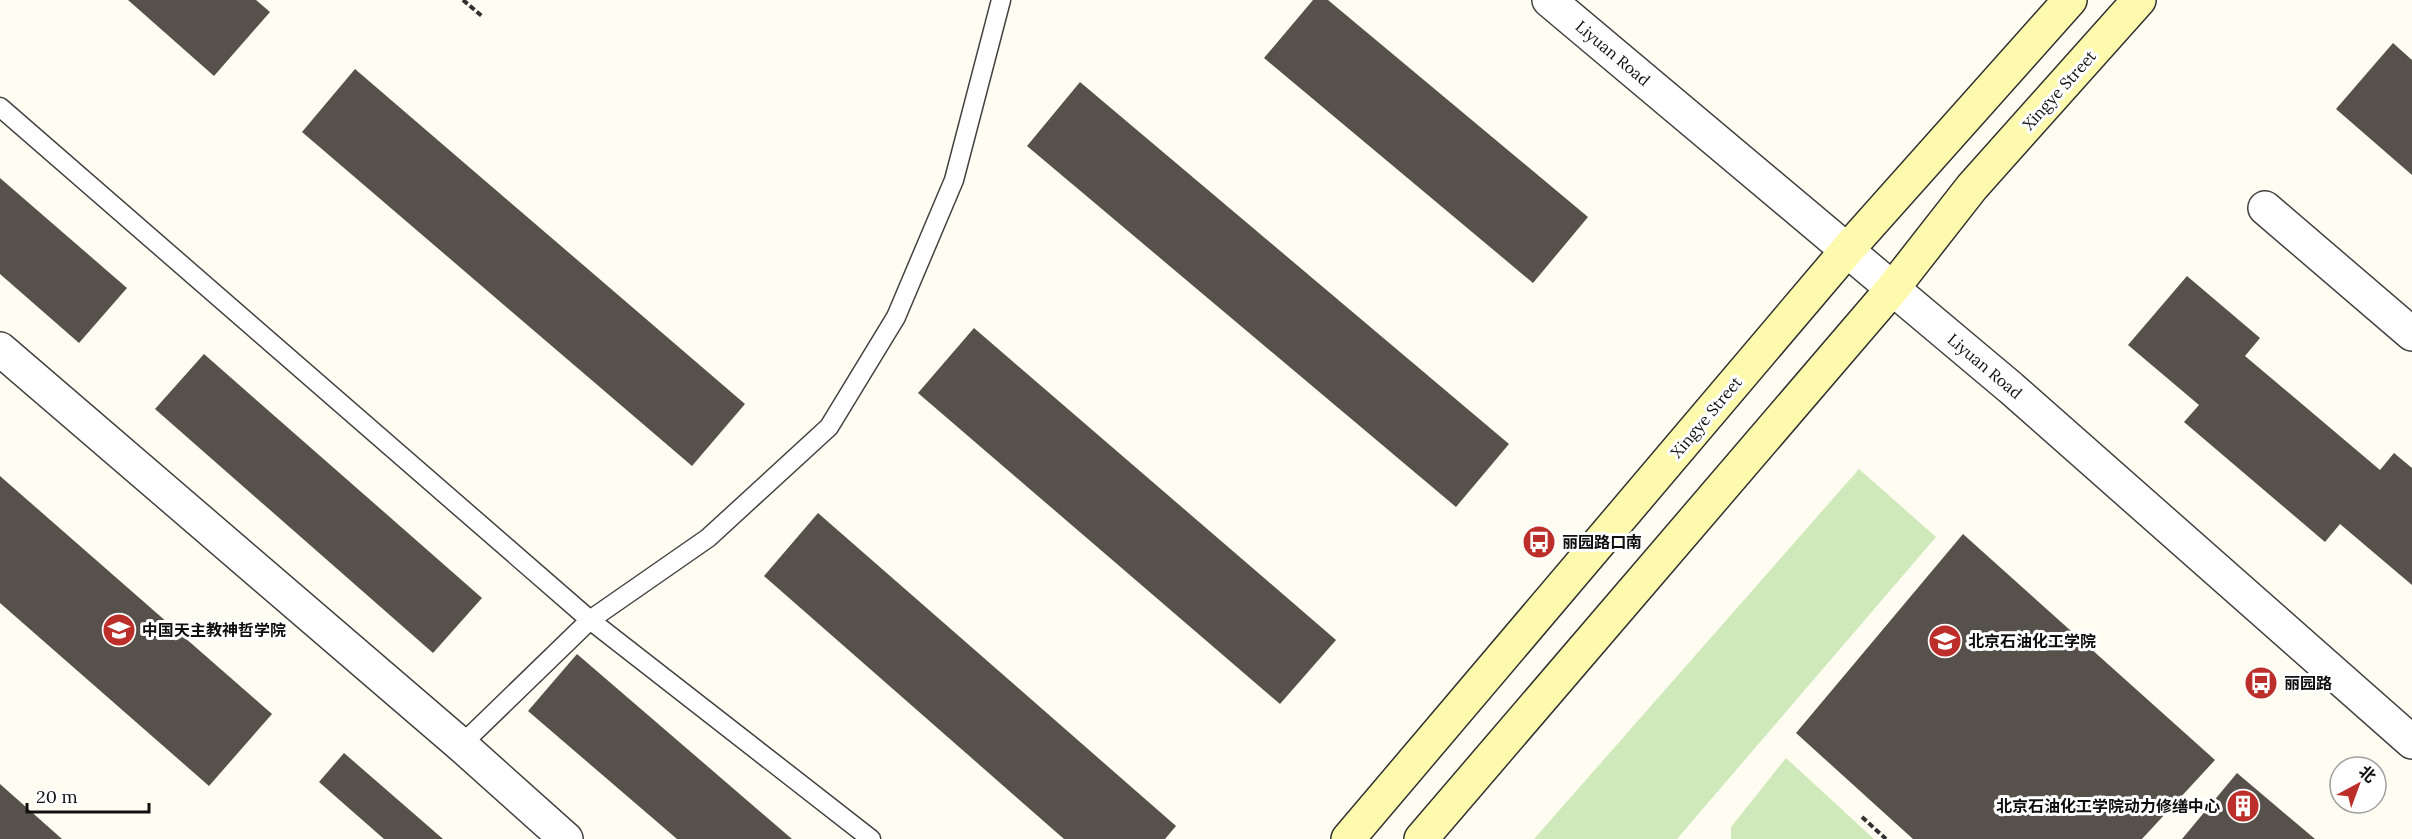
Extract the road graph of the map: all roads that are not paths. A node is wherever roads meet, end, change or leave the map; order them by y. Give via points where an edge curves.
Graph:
1 (1001, 0) edge
2 (1550, 0) edge
3 (2070, 0) edge
4 (2139, 0) edge
5 (0, 107) edge
6 (2265, 208) dead end
7 (1848, 249) junction
8 (1893, 288) junction
9 (2412, 334) edge
10 (0, 349) edge
11 (590, 620) junction
12 (2412, 742) edge
13 (461, 745) junction
14 (566, 839) edge
15 (871, 839) edge
16 (1348, 839) edge
17 (1421, 839) edge

1 - 11 lane via 954,180 896,317 829,427 708,538
2 - 7 street, Liyuan Road
3 - 7 main road, Xingye Street
4 - 8 main road, Xingye Street via 1972,187
5 - 11 lane
6 - 9 street
7 - 8 street, Liyuan Road
7 - 16 main road, Xingye Street
8 - 12 street, Liyuan Road
8 - 17 main road, Xingye Street
10 - 13 street
11 - 13 lane
11 - 15 lane
13 - 14 street

